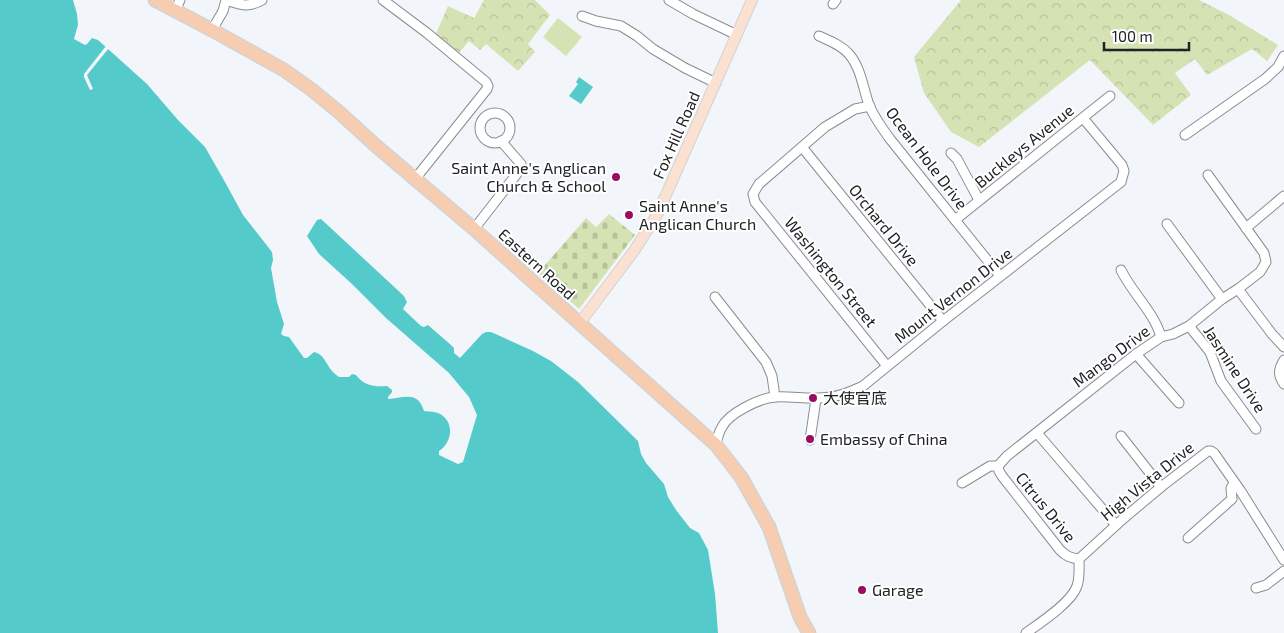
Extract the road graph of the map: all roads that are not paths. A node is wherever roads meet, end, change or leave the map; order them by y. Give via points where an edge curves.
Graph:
1 (155, 0) edge
2 (226, 0) edge
3 (262, 0) edge
4 (383, 0) edge
5 (669, 0) edge
6 (752, 0) edge
7 (178, 5) edge
8 (582, 16) dead end
9 (212, 30) junction
10 (737, 35) junction
11 (819, 36) dead end
12 (1284, 56) edge
13 (716, 83) junction
14 (1110, 96) dead end
15 (870, 106) junction
16 (470, 110) junction
17 (483, 118) junction
18 (1083, 118) junction
19 (1185, 135) dead end
20 (500, 141) junction
21 (802, 147) junction
22 (951, 153) dead end
23 (1208, 175) dead end
24 (415, 179) junction
25 (1284, 196) edge
26 (980, 200) junction
27 (955, 220) junction
28 (1168, 224) dead end
29 (1246, 228) junction
30 (474, 229) junction
31 (1121, 270) dead end
32 (1000, 276) junction
33 (1238, 289) junction
34 (715, 297) dead end
35 (1222, 299) junction
36 (943, 321) junction
37 (579, 324) junction
38 (1189, 326) junction
39 (1161, 336) junction
40 (1284, 347) edge
41 (1136, 354) junction
42 (1284, 360) edge
43 (887, 366) junction
44 (1284, 384) edge
45 (775, 397) junction
46 (816, 398) junction
47 (1179, 403) dead end
48 (721, 427) junction
49 (1256, 429) dead end
50 (1037, 433) junction
51 (704, 434) junction
52 (1121, 436) dead end
53 (810, 440) dead end
54 (716, 445) junction
55 (998, 466) junction
56 (962, 483) dead end
57 (1234, 483) junction
58 (1161, 487) junction
59 (1116, 525) junction
60 (1188, 538) dead end
61 (1079, 559) junction
62 (1284, 560) edge
63 (1284, 571) edge
64 (1256, 588) dead end
65 (809, 633) edge
66 (1026, 633) edge

1 - 7 highway, Eastern Road
2 - 3 street via 244,6
2 - 9 street
4 - 16 street via 486,82 487,89
5 - 10 street
6 - 10 main road, Fox Hill Road
7 - 9 highway, Eastern Road
8 - 13 street via 621,26 653,49
9 - 24 highway, Eastern Road via 307,86
10 - 13 main road, Fox Hill Road
11 - 15 street, Ocean Hole Drive via 844,49 850,56
12 - 19 street via 1265,79
13 - 37 main road, Fox Hill Road via 658,213
14 - 18 street, Buckleys Avenue
15 - 21 street via 842,116
15 - 27 street, Ocean Hole Drive via 890,139
16 - 17 street
16 - 24 street
17 - 20 street via 480,132 491,142
17 - 20 street via 496,113 508,121 508,135
18 - 26 street, Buckleys Avenue
18 - 32 street, Mount Vernon Drive via 1122,165 1121,182
20 - 30 street via 521,167
21 - 36 street, Orchard Drive
21 - 43 street, Washington Street via 759,184 753,194 755,202
22 - 26 street
23 - 29 street, Mango Drive
24 - 30 highway, Eastern Road
25 - 29 street
26 - 27 street, Buckleys Avenue
27 - 32 street, Ocean Hole Drive
28 - 35 street
29 - 33 street, Mango Drive via 1264,253 1266,262 1260,272
30 - 37 highway, Eastern Road
31 - 39 street via 1158,325
32 - 36 street, Mount Vernon Drive
33 - 35 street, Mango Drive
33 - 40 street
34 - 45 street via 766,362
35 - 38 street, Mango Drive
36 - 43 street, Mount Vernon Drive
37 - 51 highway, Eastern Road
38 - 39 street, Mango Drive
38 - 49 street, Jasmine Drive via 1210,352 1221,382
39 - 41 street, Mango Drive
41 - 47 street
41 - 50 street, Mango Drive
42 - 44 street via 1279,371
43 - 46 street, Mount Vernon Drive via 849,393
45 - 46 street, Mount Vernon Drive
45 - 48 street, Mount Vernon Drive via 752,404
46 - 53 street
48 - 51 street, Mount Vernon Drive
48 - 54 street
50 - 55 street, Mango Drive
50 - 59 street
51 - 54 highway, Eastern Road
52 - 58 street
54 - 65 highway, Eastern Road via 741,477 769,527 800,617
55 - 56 street, Mango Drive via 990,466
55 - 61 street, Citrus Drive via 1002,476 1048,536 1067,556
57 - 58 street, High Vista Drive via 1214,453 1208,451
57 - 60 street via 1230,488 1232,499
57 - 62 street, High Vista Drive
58 - 59 street, High Vista Drive
59 - 61 street, High Vista Drive
61 - 66 street via 1078,585 1074,594
63 - 64 street via 1266,585

